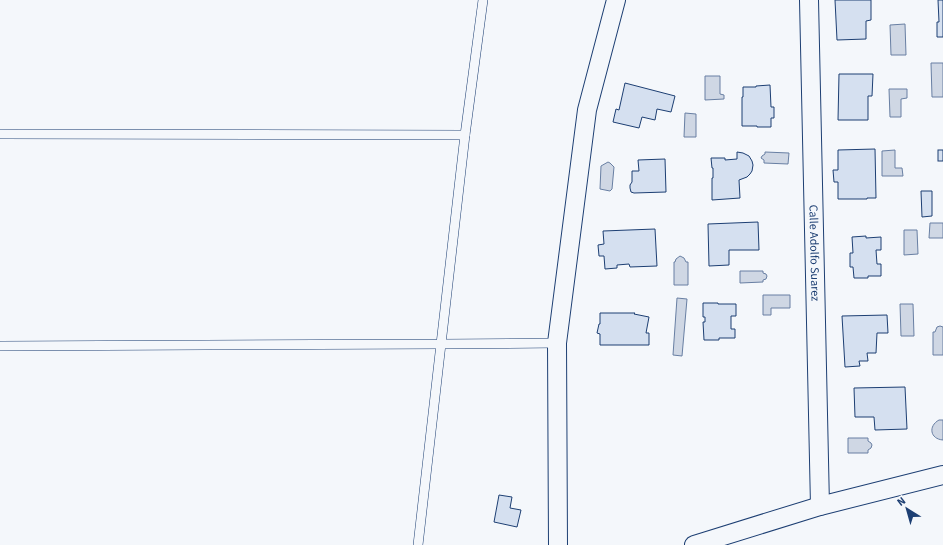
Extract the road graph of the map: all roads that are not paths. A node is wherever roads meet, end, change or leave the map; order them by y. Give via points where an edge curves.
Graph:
1 (483, 0) edge
2 (616, 0) edge
3 (809, 0) edge
4 (0, 134) edge
5 (465, 135) junction
6 (557, 343) junction
7 (441, 344) junction
8 (0, 346) edge
9 (943, 475) edge
10 (820, 506) junction
11 (418, 545) edge
12 (558, 545) edge
13 (694, 545) edge

1 - 5 lane
2 - 6 street via 587,110
3 - 10 street, Calle Adolfo Suarez
4 - 5 lane
5 - 7 lane
6 - 7 lane
6 - 12 street
7 - 8 lane
7 - 11 lane
9 - 10 street
10 - 13 street

